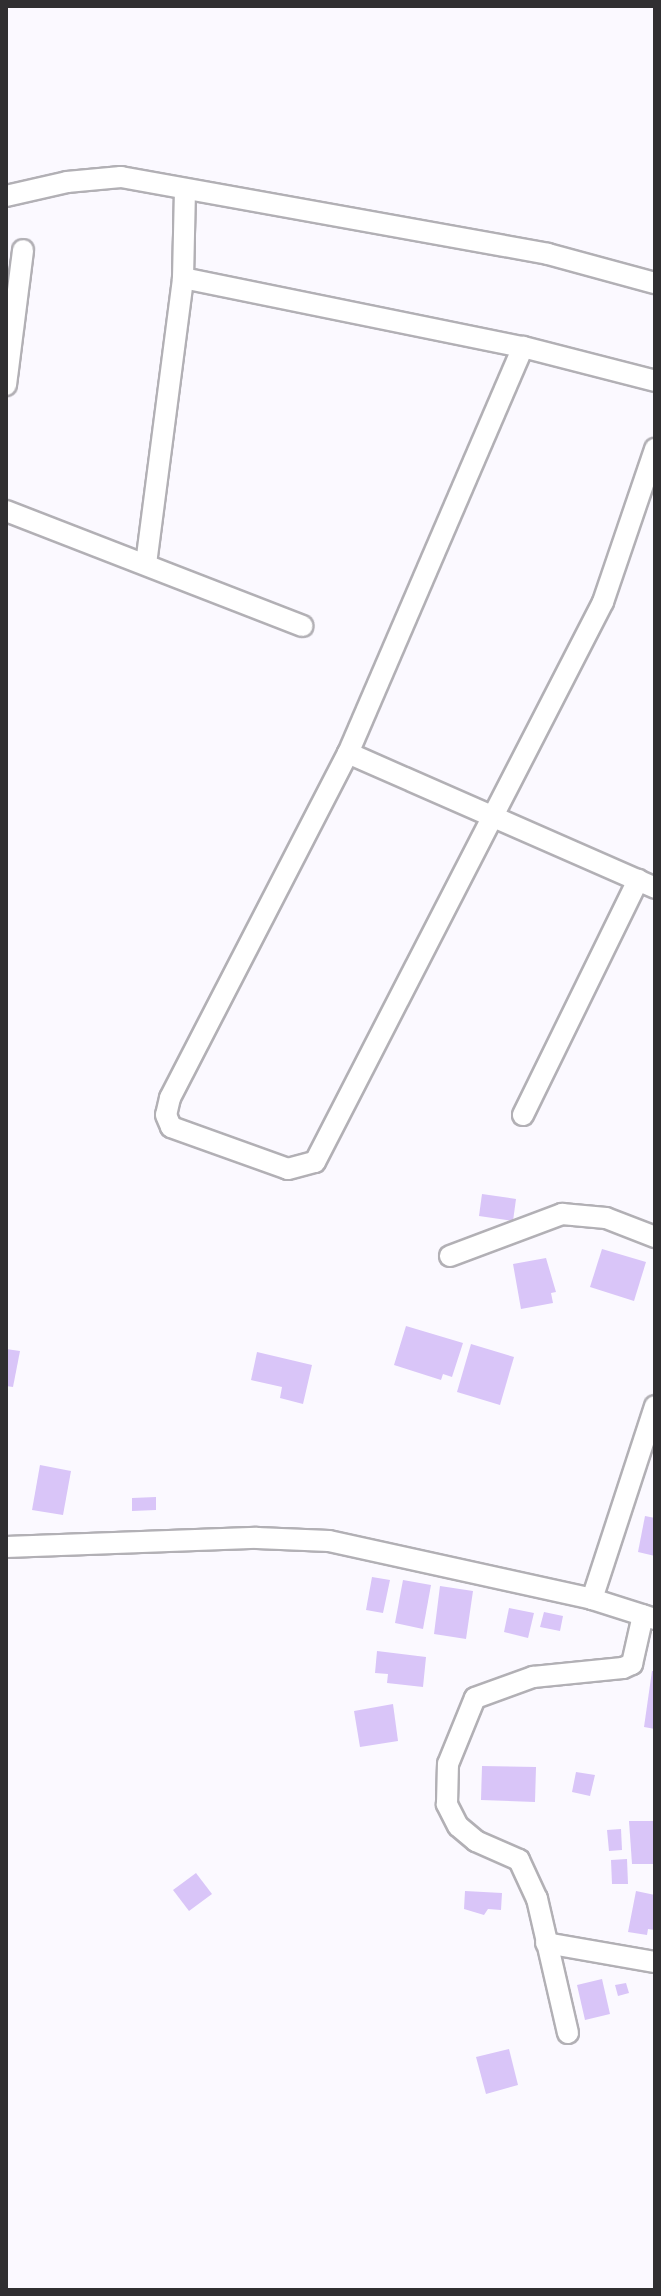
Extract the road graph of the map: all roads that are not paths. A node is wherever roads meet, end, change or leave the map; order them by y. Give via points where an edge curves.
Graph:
1 (185, 192) junction
2 (6, 196) edge
3 (23, 250) dead end
4 (183, 278) junction
5 (655, 283) edge
6 (523, 347) junction
7 (655, 381) edge
8 (6, 385) edge
9 (655, 449) edge
10 (6, 511) edge
11 (146, 564) junction
12 (302, 626) dead end
13 (348, 753) junction
14 (496, 816) junction
15 (646, 884) edge
16 (523, 1115) dead end
17 (655, 1237) edge
18 (450, 1256) dead end
19 (655, 1406) edge
20 (6, 1547) edge
21 (592, 1599) junction
22 (649, 1617) edge
23 (546, 1943) junction
24 (655, 1962) edge
25 (568, 2033) dead end

1 - 2 street via 121,177
1 - 4 street
1 - 5 street via 333,211 548,254
3 - 8 street
4 - 6 street
4 - 11 street
6 - 7 street
6 - 13 street
9 - 14 street via 603,602
10 - 11 street
11 - 12 street
13 - 14 street
13 - 14 street via 170,1098 166,1115 171,1127 288,1169 315,1162
14 - 15 street
15 - 16 street
17 - 18 street via 606,1218 562,1214
19 - 21 street
20 - 21 street via 257,1538 329,1541
21 - 22 street
22 - 23 street via 632,1664 533,1677 475,1698 448,1764 447,1804 458,1826 519,1860 537,1899
23 - 24 street
23 - 25 street

